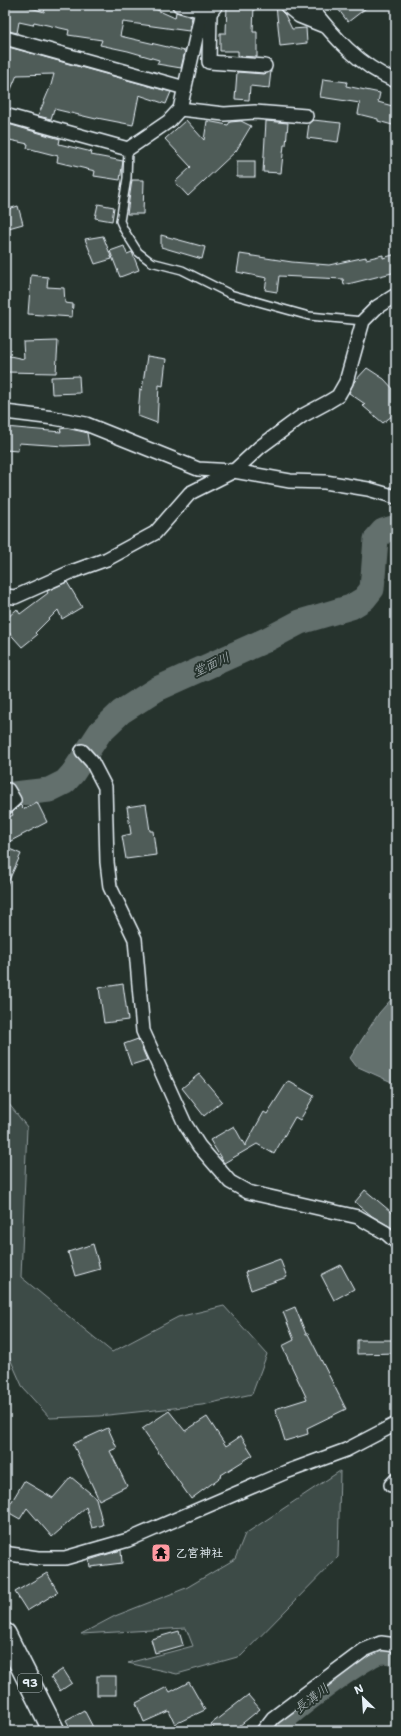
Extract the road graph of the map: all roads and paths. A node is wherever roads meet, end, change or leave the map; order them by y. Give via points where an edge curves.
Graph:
1 (179, 5) edge
2 (286, 5) edge
3 (309, 5) edge
4 (209, 10) edge
5 (326, 27) junction
6 (5, 38) edge
7 (265, 66) dead end
8 (396, 81) edge
9 (185, 88) junction
10 (180, 109) junction
11 (5, 115) edge
12 (306, 116) dead end
13 (128, 149) junction
14 (396, 295) edge
15 (363, 321) junction
16 (5, 412) edge
17 (234, 471) junction
18 (396, 497) edge
19 (5, 596) edge
20 (82, 751) dead end
21 (5, 790) edge
22 (5, 808) edge
23 (396, 1242) edge
24 (396, 1424) edge
25 (5, 1552) edge
26 (6, 1638) edge
27 (396, 1645) edge
28 (54, 1731) edge
29 (263, 1731) edge

1 - 4 street
2 - 5 street via 299,16
3 - 5 street
4 - 7 street via 209,62
4 - 9 street
5 - 8 street via 352,55
6 - 9 street
9 - 10 street
10 - 12 street via 224,114 255,112
10 - 13 street via 169,121
11 - 13 street
13 - 15 lane via 127,178 120,221 138,252 152,262 182,270 230,294 308,316
14 - 15 street via 377,307
15 - 17 street via 346,382 338,396 302,416 266,442
16 - 17 street via 86,424 198,469
17 - 18 street via 290,481 325,482 368,488
17 - 19 street via 190,493 155,533 107,558 15,597
20 - 23 street via 92,762 105,787 110,887 135,940 144,1031 188,1129 230,1182 248,1192 358,1217 386,1233
21 - 22 street via 8,790 14,800
24 - 25 street via 346,1450 286,1472 128,1540 65,1558 38,1558
26 - 28 main road, 93
27 - 29 street via 381,1643 364,1650 273,1718

